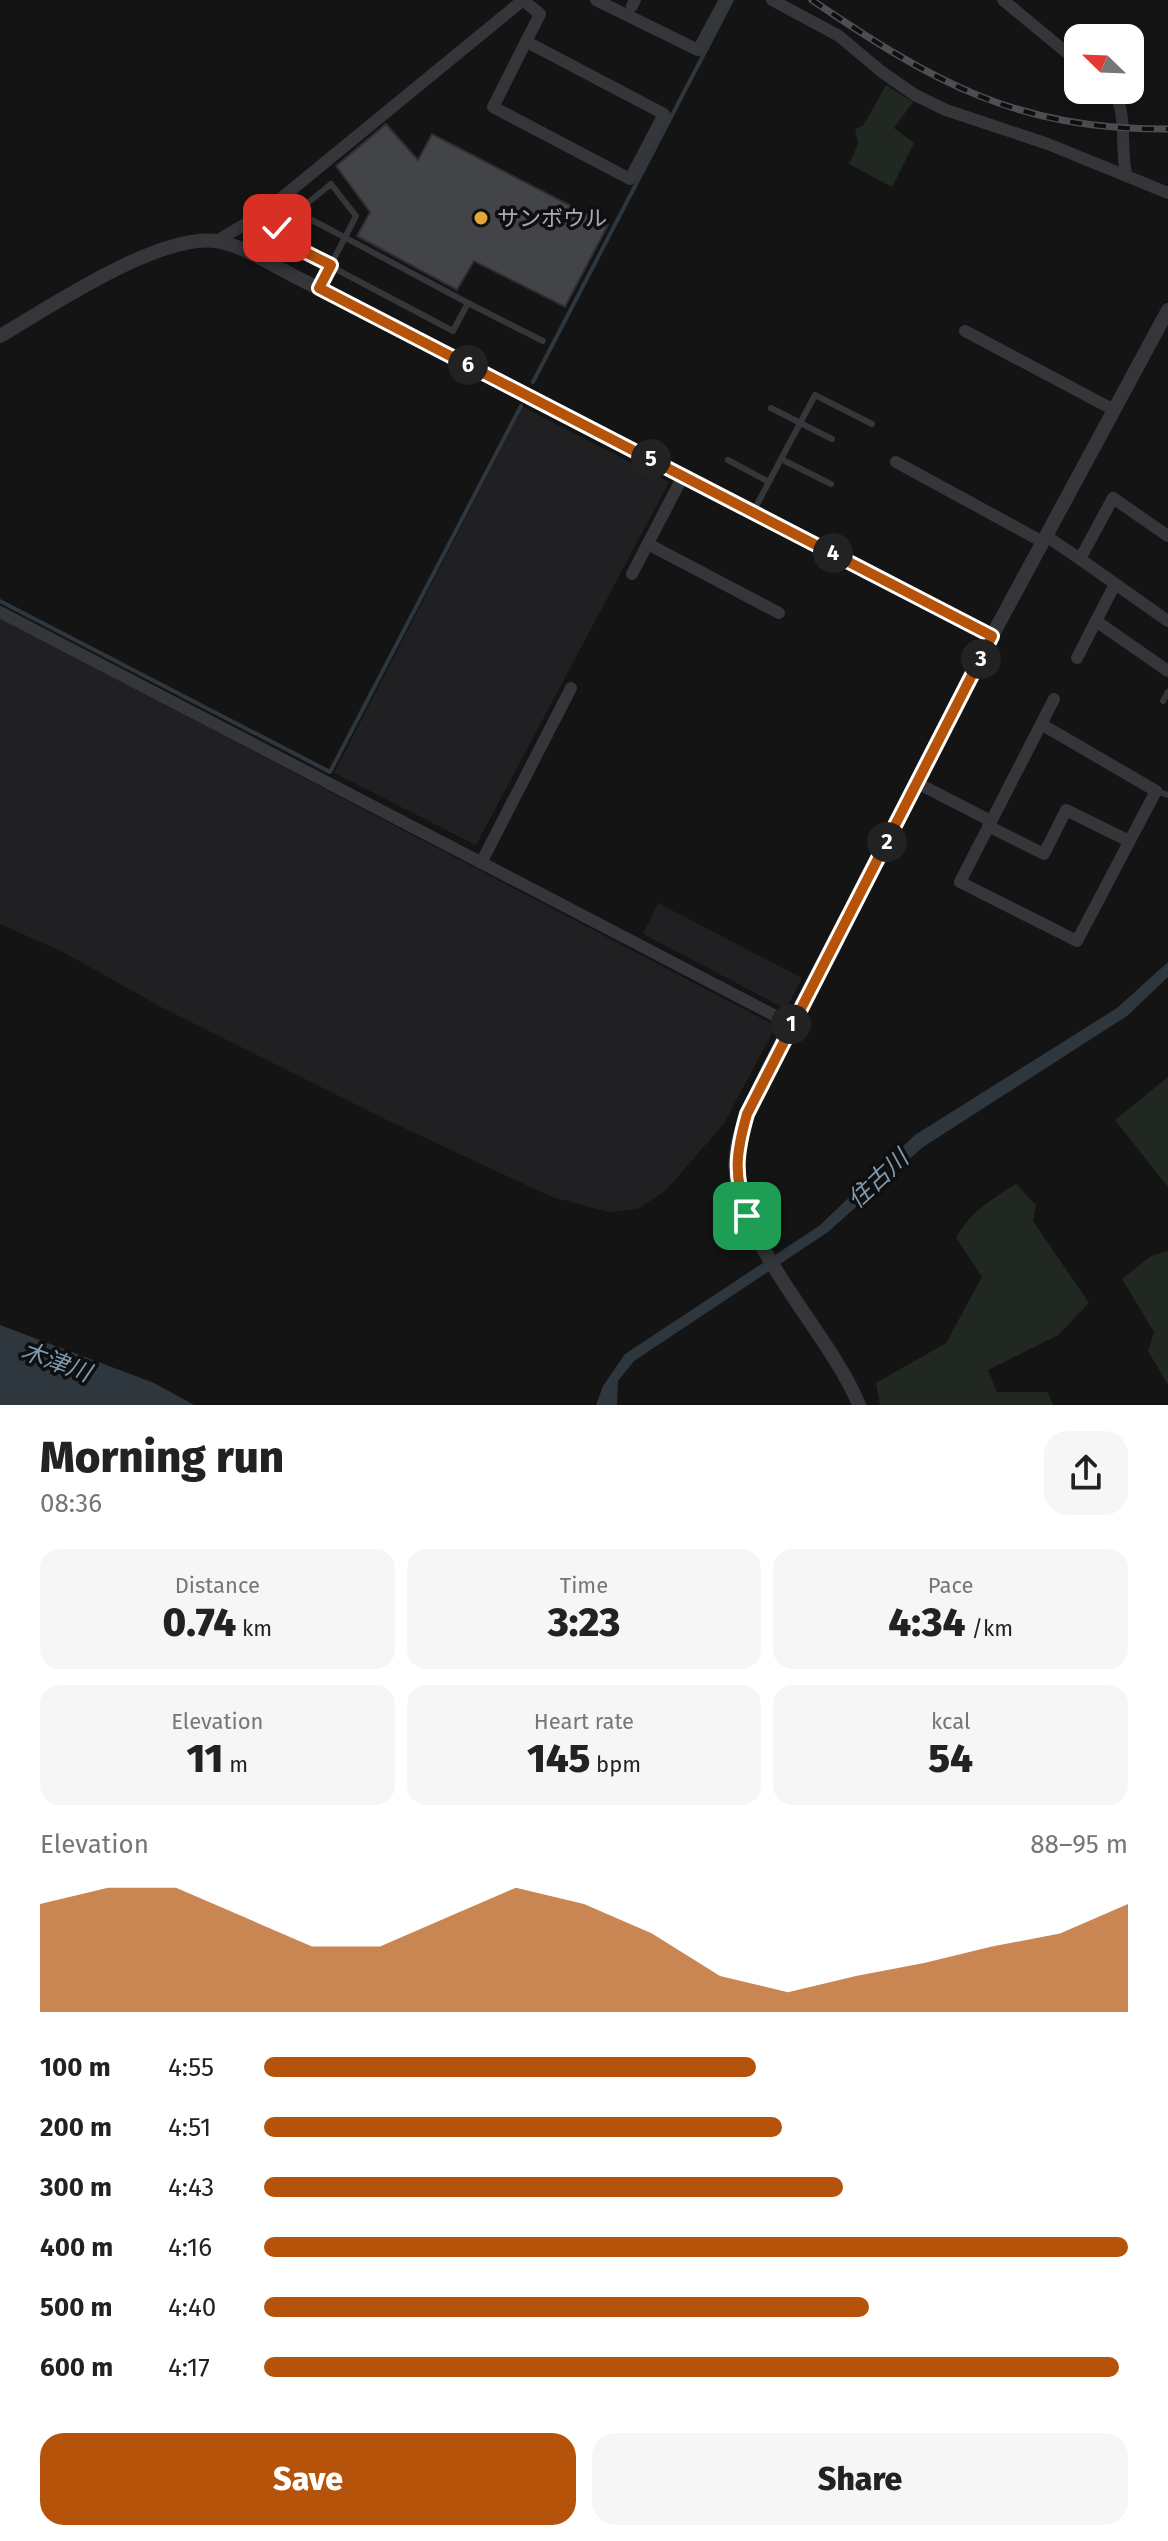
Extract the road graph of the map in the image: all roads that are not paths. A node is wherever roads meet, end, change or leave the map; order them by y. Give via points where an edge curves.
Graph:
1 (523, 0) edge
2 (596, 0) edge
3 (725, 0) edge
4 (772, 0) edge
5 (1003, 0) edge
6 (527, 42) junction
7 (1064, 50) edge
8 (1122, 104) edge
9 (1126, 174) junction
10 (1168, 193) edge
11 (297, 212) junction
12 (289, 219) junction
13 (277, 228) dead end
14 (345, 237) junction
15 (217, 241) junction
16 (331, 265) junction
17 (319, 288) junction
18 (468, 303) junction
19 (1168, 310) edge
20 (965, 331) dead end
21 (0, 336) edge
22 (543, 341) dead end
23 (771, 408) dead end
24 (1114, 410) junction
25 (800, 423) junction
26 (872, 424) dead end
27 (832, 439) dead end
28 (781, 459) junction
29 (728, 460) dead end
30 (896, 462) dead end
31 (683, 476) junction
32 (769, 482) junction
33 (831, 484) dead end
34 (753, 512) junction
35 (1168, 536) edge
36 (1045, 539) junction
37 (648, 544) junction
38 (1080, 559) junction
39 (632, 574) dead end
40 (1115, 584) junction
41 (0, 612) edge
42 (779, 613) dead end
43 (1096, 621) junction
44 (1168, 621) edge
45 (992, 636) junction
46 (1077, 658) dead end
47 (1168, 671) edge
48 (571, 688) dead end
49 (1168, 692) edge
50 (1054, 699) dead end
51 (1163, 701) dead end
52 (1041, 724) junction
53 (917, 783) junction
54 (1162, 793) edge
55 (990, 824) junction
56 (1129, 841) junction
57 (481, 863) junction
58 (791, 1024) junction
59 (859, 1405) edge

1 - 6 street via 540,14
1 - 15 street via 262,214
2 - 3 street via 698,50
4 - 9 street via 839,36 915,95
5 - 7 street
6 - 6 street via 493,107 630,179 664,114
8 - 9 street
9 - 10 street
11 - 12 lane
11 - 14 lane
11 - 14 lane via 331,184 356,216
12 - 13 lane
12 - 16 lane via 279,239
14 - 16 lane
14 - 18 lane
15 - 17 street
15 - 21 street via 192,242 136,259
16 - 17 lane
16 - 18 lane via 453,331
17 - 31 street
18 - 22 lane
19 - 24 street
20 - 24 street
23 - 25 lane
24 - 36 street
25 - 26 lane via 815,395
25 - 27 lane
25 - 28 lane
28 - 32 lane
28 - 33 lane
29 - 32 lane
30 - 36 street
31 - 34 street
31 - 37 street
32 - 34 lane
34 - 45 street
35 - 38 street via 1113,498
36 - 38 street
36 - 45 street
37 - 39 street
37 - 42 street
38 - 40 street
40 - 43 street
40 - 44 street
41 - 57 street
43 - 46 street
43 - 47 street
45 - 53 street
48 - 57 street
49 - 51 lane
50 - 52 street
52 - 54 street
52 - 55 street
53 - 55 street
53 - 58 street
54 - 56 street
55 - 56 street via 1044,854 1066,810
55 - 56 street via 960,882 1077,941
57 - 58 street
58 - 59 street via 747,1114 736,1154 736,1181 755,1233

